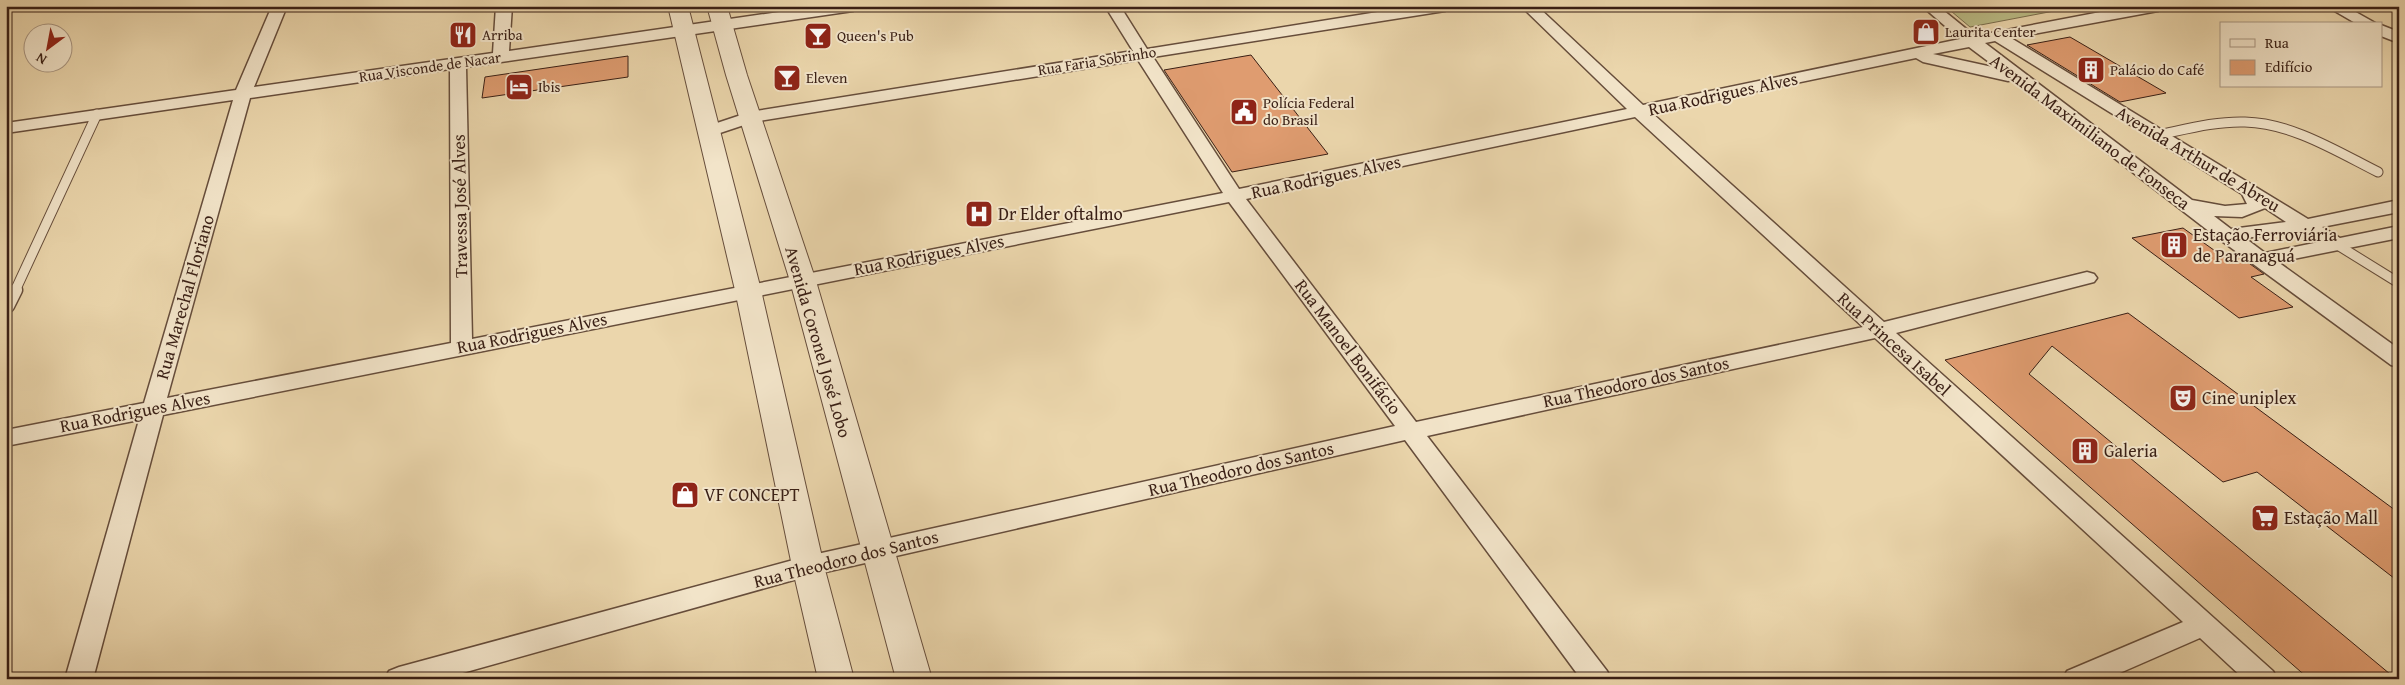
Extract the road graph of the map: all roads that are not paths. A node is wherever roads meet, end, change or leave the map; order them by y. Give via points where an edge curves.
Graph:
1 (280, 6) edge
2 (504, 6) edge
3 (771, 6) edge
4 (853, 6) edge
5 (1112, 6) edge
6 (1445, 6) edge
7 (1528, 6) edge
8 (1929, 6) edge
9 (2085, 6) edge
10 (2158, 6) edge
11 (2333, 6) edge
12 (2103, 16) junction
13 (727, 18) edge
14 (680, 19) edge
15 (2365, 22) edge
16 (2382, 30) edge
17 (1998, 36) junction
18 (2399, 38) edge
19 (1970, 42) junction
20 (1143, 54) junction
21 (1911, 55) junction
22 (501, 58) junction
23 (458, 64) junction
24 (2026, 82) junction
25 (243, 93) junction
26 (1640, 112) junction
27 (97, 114) junction
28 (750, 117) junction
29 (6, 128) edge
30 (708, 132) junction
31 (2158, 135) junction
32 (2378, 172) dead end
33 (2250, 191) junction
34 (1234, 196) junction
35 (2176, 198) junction
36 (2399, 206) edge
37 (2306, 225) junction
38 (2399, 232) edge
39 (2226, 235) junction
40 (2336, 244) junction
41 (2260, 260) junction
42 (2087, 278) dead end
43 (803, 280) junction
44 (2399, 283) edge
45 (748, 290) junction
46 (8, 306) dead end
47 (1879, 330) junction
48 (462, 347) junction
49 (2399, 360) edge
50 (153, 409) junction
51 (1411, 431) junction
52 (6, 438) edge
53 (876, 550) junction
54 (808, 566) junction
55 (2204, 625) junction
56 (79, 679) edge
57 (399, 679) edge
58 (836, 679) edge
59 (914, 679) edge
60 (1597, 679) edge
61 (2078, 679) edge
62 (2263, 679) edge

1 - 25 street, Rua Marechal Floriano
2 - 22 street
3 - 13 street
4 - 13 street, Rua Visconde de Nacar
5 - 20 street, Rua Manoel Bonifácio
6 - 20 street, Rua Faria Sobrinho
7 - 26 street, Rua Princesa Isabel
8 - 19 street, Avenida Maximiliano de Fonseca
9 - 12 street
10 - 12 street, Rua Rodrigues Alves
11 - 15 street
12 - 17 street, Rua Rodrigues Alves
13 - 14 street, Rua Visconde de Nacar
13 - 28 street, Avenida Coronel José Lobo
14 - 22 street, Rua Visconde de Nacar
14 - 30 street
16 - 18 street
17 - 19 street, Rua Rodrigues Alves
17 - 31 street, Avenida Arthur de Abreu
19 - 21 street, Rua Rodrigues Alves
19 - 24 street, Avenida Maximiliano de Fonseca
20 - 28 street, Rua Faria Sobrinho
20 - 34 street, Rua Manoel Bonifácio
21 - 24 street via 1980,68
21 - 26 street, Rua Rodrigues Alves
22 - 23 street, Rua Visconde de Nacar
23 - 25 street, Rua Visconde de Nacar
23 - 48 street, Travessa José Alves
24 - 35 street, Avenida Maximiliano de Fonseca
25 - 27 street, Rua Visconde de Nacar
25 - 50 street, Rua Marechal Floriano
26 - 34 street, Rua Rodrigues Alves
26 - 47 street, Rua Princesa Isabel
27 - 29 street, Rua Visconde de Nacar
27 - 46 lane
28 - 30 street, Rua Faria Sobrinho
28 - 43 street, Avenida Coronel José Lobo
30 - 45 street
31 - 32 lane via 2232,121 2256,124 2307,137
31 - 33 street, Avenida Arthur de Abreu
33 - 35 street via 2257,206 2221,212
33 - 37 street, Avenida Arthur de Abreu
34 - 43 street, Rua Rodrigues Alves
34 - 51 street, Rua Manoel Bonifácio
35 - 39 street, Avenida Maximiliano de Fonseca
36 - 37 street
37 - 39 street
37 - 40 street, Avenida Arthur de Abreu
38 - 40 street
39 - 41 street, Avenida Maximiliano de Fonseca
40 - 41 street
40 - 44 lane, Avenida Arthur de Abreu
41 - 49 street, Avenida Maximiliano de Fonseca
42 - 47 street, Rua Theodoro dos Santos
43 - 45 street, Rua Rodrigues Alves
43 - 53 street, Avenida Coronel José Lobo
45 - 48 street, Rua Rodrigues Alves
45 - 54 street
47 - 51 street, Rua Theodoro dos Santos
47 - 55 street, Rua Princesa Isabel
48 - 50 street, Rua Rodrigues Alves
50 - 52 street, Rua Rodrigues Alves
50 - 56 street, Rua Marechal Floriano
51 - 53 street, Rua Theodoro dos Santos
51 - 60 street, Rua Manoel Bonifácio
53 - 54 street, Rua Theodoro dos Santos
53 - 59 street, Avenida Coronel José Lobo
54 - 57 street, Rua Theodoro dos Santos
54 - 58 street
55 - 61 street
55 - 62 street, Rua Princesa Isabel

